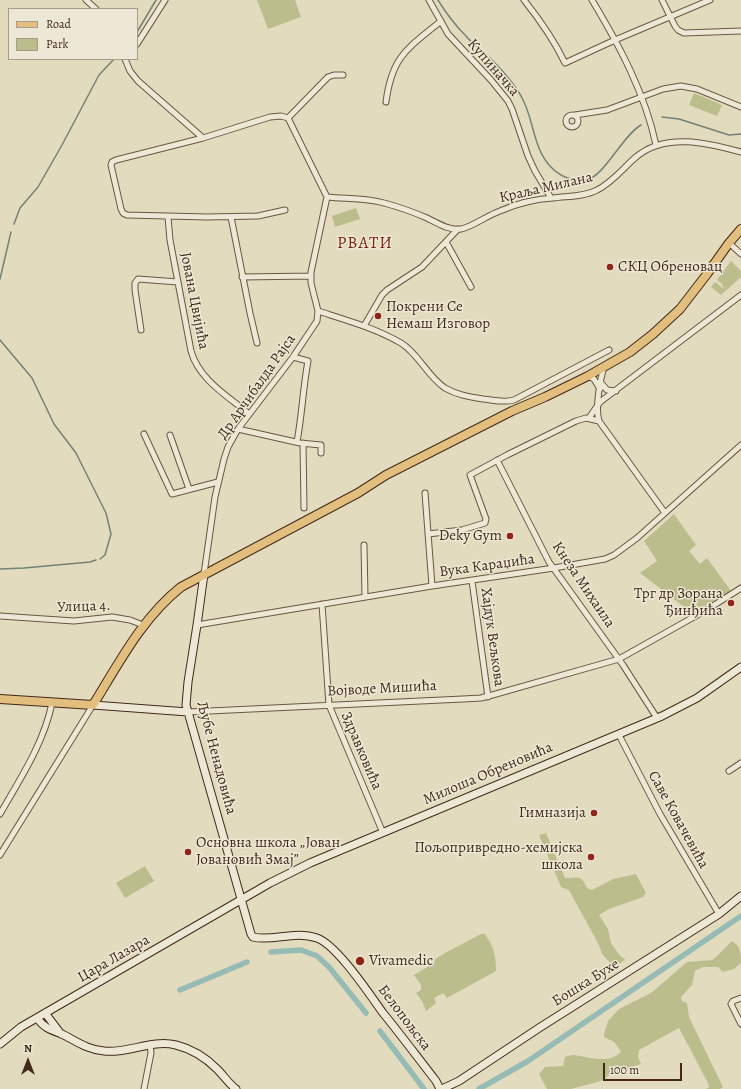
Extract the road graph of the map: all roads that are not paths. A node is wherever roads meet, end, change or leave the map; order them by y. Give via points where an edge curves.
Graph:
1 (165, 0) edge
2 (429, 0) edge
3 (524, 0) edge
4 (592, 0) edge
5 (662, 0) edge
6 (710, 0) edge
7 (671, 17) junction
8 (440, 21) junction
9 (741, 31) edge
10 (615, 40) junction
11 (138, 42) edge
12 (125, 60) edge
13 (343, 75) dead end
14 (642, 97) junction
15 (386, 102) dead end
16 (741, 108) edge
17 (575, 115) dead end
18 (288, 118) junction
19 (203, 138) junction
20 (656, 145) junction
21 (741, 152) edge
22 (327, 197) junction
23 (552, 198) junction
24 (285, 210) dead end
25 (168, 217) junction
26 (231, 217) junction
27 (458, 229) junction
28 (741, 229) edge
29 (446, 242) junction
30 (730, 243) junction
31 (741, 254) edge
32 (310, 276) junction
33 (242, 277) junction
34 (178, 282) junction
35 (471, 287) dead end
36 (741, 295) edge
37 (318, 311) junction
38 (364, 326) junction
39 (141, 330) dead end
40 (257, 343) dead end
41 (609, 350) dead end
42 (293, 357) junction
43 (604, 367) junction
44 (588, 376) junction
45 (601, 383) junction
46 (600, 390) junction
47 (616, 391) junction
48 (597, 406) junction
49 (249, 414) junction
50 (589, 418) junction
51 (598, 421) junction
52 (238, 429) junction
53 (144, 434) dead end
54 (170, 435) dead end
55 (300, 442) junction
56 (741, 445) edge
57 (321, 453) dead end
58 (497, 460) junction
59 (218, 482) junction
60 (189, 489) junction
61 (425, 493) dead end
62 (304, 508) dead end
63 (665, 513) junction
64 (428, 534) junction
65 (364, 545) dead end
66 (554, 568) junction
67 (204, 574) junction
68 (472, 581) junction
69 (432, 586) junction
70 (741, 588) edge
71 (365, 597) junction
72 (322, 604) junction
73 (0, 616) edge
74 (143, 625) junction
75 (197, 625) junction
76 (619, 658) junction
77 (741, 667) edge
78 (488, 697) junction
79 (0, 699) edge
80 (52, 703) junction
81 (93, 705) junction
82 (329, 705) junction
83 (188, 712) junction
84 (657, 718) junction
85 (619, 735) junction
86 (741, 763) edge
87 (729, 771) dead end
88 (0, 814) edge
89 (383, 833) junction
90 (0, 856) edge
91 (741, 896) edge
92 (242, 899) junction
93 (719, 914) junction
94 (741, 998) edge
95 (45, 1013) junction
96 (37, 1018) junction
97 (741, 1024) edge
98 (62, 1034) junction
99 (0, 1044) edge
100 (150, 1044) junction
101 (144, 1089) edge
102 (236, 1089) edge
103 (441, 1089) edge

1 - 11 street
2 - 8 street, Купиначка
3 - 10 street via 555,43 565,63
4 - 10 street
5 - 7 street
6 - 7 street
7 - 9 street via 678,30 684,33
7 - 10 street
8 - 15 street via 405,50 397,61 389,81
8 - 23 street, Купиначка via 456,43 508,101 528,156
10 - 14 street
12 - 19 street via 138,81
13 - 18 street via 328,77
14 - 16 street via 681,86 697,89
14 - 17 street via 607,110
14 - 20 street
18 - 19 street via 270,117
18 - 22 street
19 - 25 street via 112,162 123,212 127,215
20 - 21 street, Краља Милана via 671,142 701,143
20 - 23 street, Краља Милана via 640,154 608,183 595,191
22 - 27 street via 384,203
22 - 32 street
23 - 27 street, Краља Милана via 524,203
24 - 26 street via 258,216
25 - 26 street
25 - 34 street, Јована Цвијића
26 - 33 street
27 - 29 street, Краља Милана
28 - 30 main road
29 - 35 street
29 - 38 street, Краља Милана via 422,267 387,290
30 - 31 street
30 - 43 main road via 680,309 630,352
32 - 33 street
32 - 37 street
33 - 40 street
34 - 39 street via 138,280 135,283
34 - 49 street, Јована Цвијића via 191,351 197,367 207,380
36 - 47 street
37 - 38 street
37 - 42 street, Др Арчибалда Рајса via 315,325
38 - 41 street via 409,348 446,389 464,396 503,402 514,400
42 - 49 street, Др Арчибалда Рајса
42 - 55 street via 308,361 303,385
43 - 44 main road
43 - 45 street
44 - 46 street via 594,379
44 - 67 main road via 394,471 354,496
45 - 46 street
45 - 47 street via 607,390
46 - 48 street
47 - 48 street
48 - 50 street
48 - 51 street
49 - 52 street, Др Арчибалда Рајса
50 - 51 street
50 - 58 street via 576,421
51 - 63 street
52 - 55 street
52 - 59 street, Др Арчибалда Рајса via 225,453
53 - 60 street via 171,493 176,494
54 - 60 street
55 - 57 street via 321,445
55 - 62 street
56 - 63 street, Вука Караџића
58 - 64 street via 470,475 486,523 462,530
58 - 66 street, Кнеза Михаила
59 - 60 street
59 - 67 street, Др Арчибалда Рајса
61 - 64 street
63 - 66 street, Вука Караџића via 614,555
64 - 69 street
65 - 71 street
66 - 68 street, Вука Караџића
66 - 76 street, Кнеза Михаила
67 - 74 main road via 172,594
67 - 75 street, Љубе Ненадовића
68 - 69 street, Вука Караџића
68 - 78 street, Хајдук Вељкова
69 - 71 street, Вука Караџића
70 - 76 street, Војводе Мишића
71 - 72 street, Вука Караџића
72 - 75 street, Вука Караџића
72 - 82 street, Здравковића
73 - 74 street, Улица 4. via 74,621 112,617
74 - 81 main road
75 - 83 street, Љубе Ненадовића via 188,682
76 - 78 street, Војводе Мишића
76 - 84 street, Кнеза Михаила
77 - 84 street, Милоша Обреновића via 697,698
78 - 82 street, Војводе Мишића
79 - 80 main road, Војводе Мишића
80 - 81 main road, Војводе Мишића
80 - 88 street via 36,748
81 - 83 street, Војводе Мишића
81 - 90 street
82 - 83 street, Војводе Мишића
82 - 89 street, Здравковића
83 - 92 street, Љубе Ненадовића
84 - 85 street, Милоша Обреновића
85 - 89 street, Милоша Обреновића
85 - 93 street, Саве Ковачевића via 660,814
86 - 87 street
89 - 92 street, Милоша Обреновића via 310,863
91 - 93 street, Бошка Бухе
92 - 95 street, Цара Лазара
92 - 103 street, Белопољска via 253,937 304,935 317,938 328,945 350,968
93 - 103 street, Бошка Бухе via 459,1081
94 - 97 street via 731,1004
95 - 96 street, Цара Лазара
95 - 98 street
96 - 98 street via 46,1028
96 - 99 street, Цара Лазара via 20,1027
98 - 100 street via 88,1048 104,1051 125,1050
100 - 101 street via 151,1053
100 - 102 street via 176,1045 196,1052 218,1069

